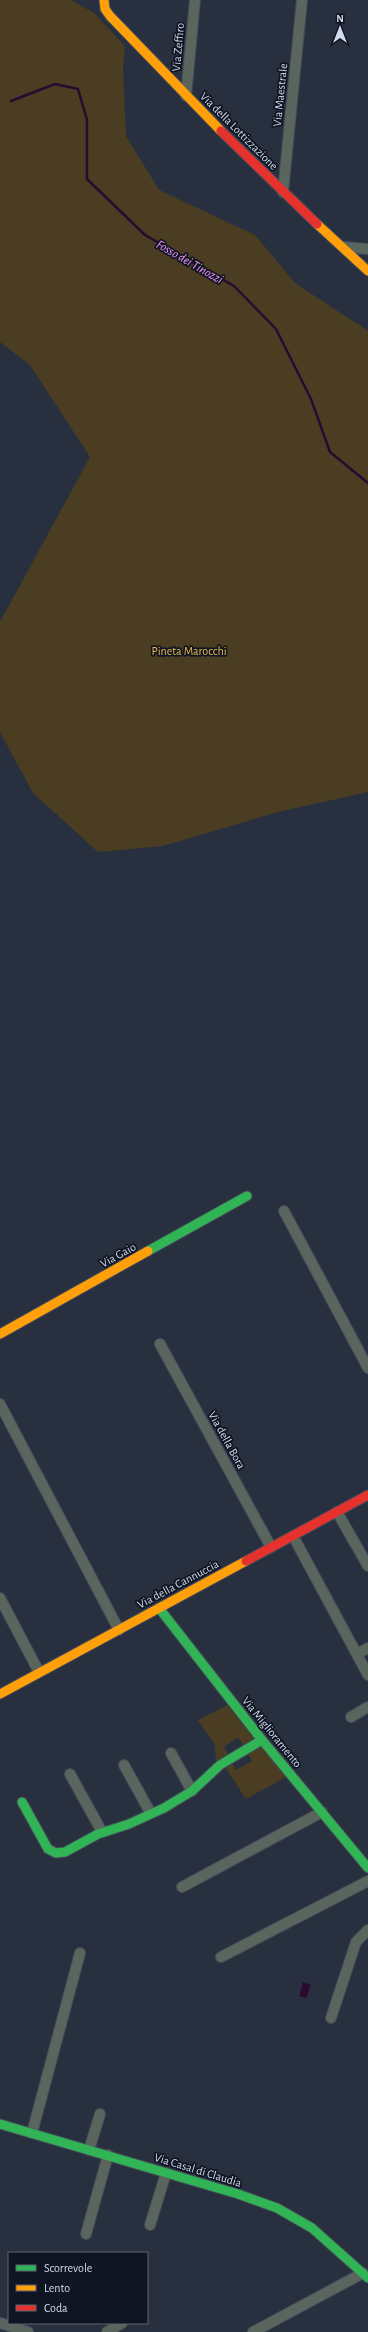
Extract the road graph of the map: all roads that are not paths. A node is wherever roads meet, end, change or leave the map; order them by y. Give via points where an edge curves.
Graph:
1 (104, 0) edge
2 (195, 0) edge
3 (302, 0) edge
4 (186, 96) junction
5 (283, 192) junction
6 (344, 247) junction
7 (368, 249) edge
8 (368, 271) edge
9 (247, 1196) dead end
10 (284, 1211) dead end
11 (0, 1334) edge
12 (160, 1344) dead end
13 (368, 1368) edge
14 (0, 1404) edge
15 (368, 1495) edge
16 (337, 1512) junction
17 (293, 1536) junction
18 (271, 1547) junction
19 (368, 1566) edge
20 (0, 1598) edge
21 (159, 1608) junction
22 (119, 1630) junction
23 (368, 1648) edge
24 (357, 1654) junction
25 (40, 1672) junction
26 (368, 1674) edge
27 (0, 1694) edge
28 (368, 1707) edge
29 (351, 1717) dead end
30 (262, 1740) junction
31 (171, 1753) dead end
32 (124, 1765) dead end
33 (70, 1774) dead end
34 (192, 1791) junction
35 (22, 1802) dead end
36 (150, 1812) junction
37 (322, 1812) junction
38 (102, 1832) junction
39 (368, 1868) edge
40 (368, 1881) edge
41 (182, 1887) dead end
42 (368, 1930) edge
43 (80, 1953) dead end
44 (221, 1957) dead end
45 (331, 2018) dead end
46 (100, 2114) dead end
47 (0, 2124) edge
48 (32, 2133) junction
49 (89, 2150) junction
50 (108, 2155) junction
51 (166, 2173) junction
52 (150, 2225) dead end
53 (86, 2234) dead end
54 (366, 2276) edge
55 (0, 2323) edge
56 (120, 2324) edge
57 (27, 2332) edge
58 (107, 2332) edge
59 (253, 2332) edge

1 - 4 street, Via della Lottizzazione via 105,9 110,16
2 - 4 street, Via Zeffiro
3 - 5 street, Via Maestrale
4 - 5 street, Via della Lottizzazione
5 - 6 street, Via della Lottizzazione
6 - 7 street
6 - 8 street, Via della Lottizzazione
9 - 11 street, Via Gaio
10 - 13 street
12 - 18 street, Via della Bora
14 - 22 street
15 - 16 street, Via della Cannuccia
16 - 17 street, Via della Cannuccia
16 - 19 street
17 - 18 street, Via della Cannuccia
17 - 24 street
18 - 21 street, Via della Cannuccia
20 - 25 street
21 - 22 street, Via della Cannuccia
21 - 30 street, Via Miglioramento
22 - 25 street, Via della Cannuccia
23 - 24 street
24 - 26 street
25 - 27 street, Via della Cannuccia
28 - 29 street
30 - 34 street via 216,1768
30 - 37 street, Via Miglioramento
31 - 34 street
32 - 36 street
33 - 38 street
34 - 36 street via 164,1808
35 - 38 street via 46,1846 53,1852 65,1852
36 - 38 street via 128,1824
37 - 39 street, Via Miglioramento
37 - 41 street
40 - 44 street
42 - 45 street via 356,1942
43 - 48 street
46 - 49 street
47 - 48 street, Via Casal di Claudia
48 - 49 street, Via Casal di Claudia
49 - 50 street, Via Casal di Claudia
50 - 51 street, Via Casal di Claudia
50 - 53 street
51 - 52 street
51 - 54 street, Via Casal di Claudia via 284,2211 322,2236
54 - 59 street
55 - 57 street
56 - 58 street

